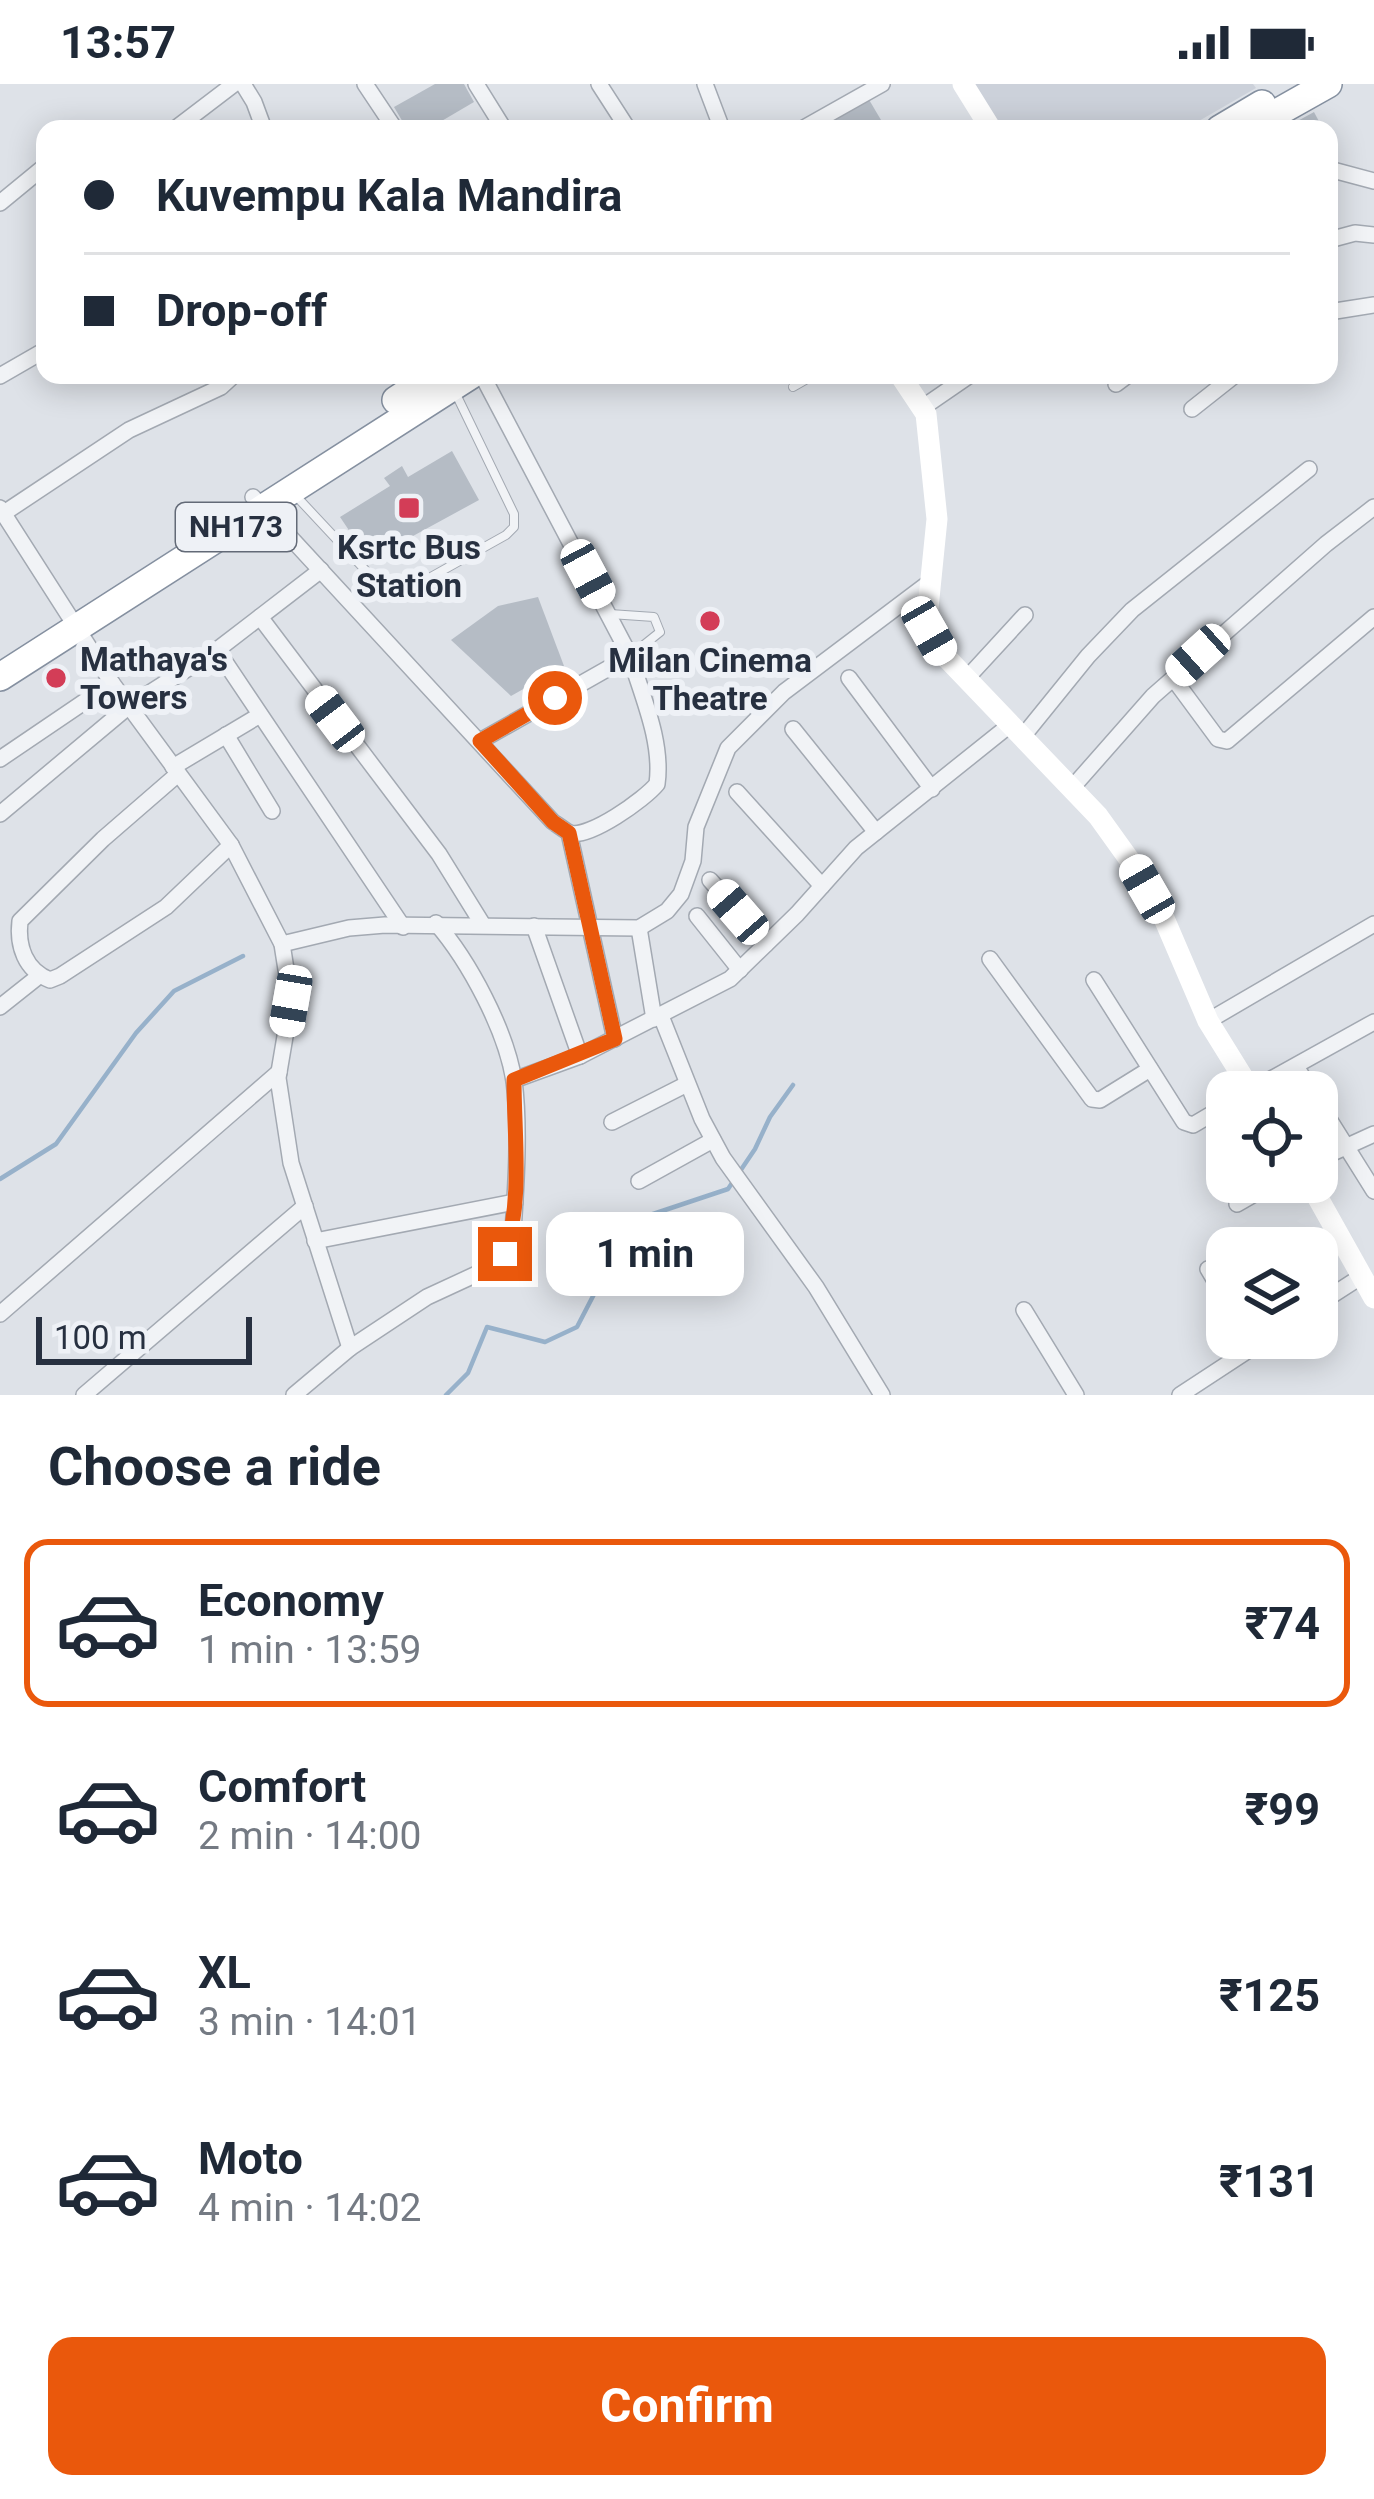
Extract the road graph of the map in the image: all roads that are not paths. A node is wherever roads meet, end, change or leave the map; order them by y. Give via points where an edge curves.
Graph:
1 (233, 84) edge
2 (243, 84) edge
3 (365, 84) edge
4 (476, 84) edge
5 (598, 84) edge
6 (705, 84) edge
7 (882, 84) edge
8 (1296, 84) edge
9 (1328, 84) edge
10 (967, 86) edge
11 (187, 120) edge
12 (260, 120) edge
13 (389, 120) edge
14 (498, 120) edge
15 (622, 120) edge
16 (719, 120) edge
17 (818, 120) edge
18 (986, 120) edge
19 (1235, 120) edge
20 (1264, 120) edge
21 (1338, 171) edge
22 (36, 173) edge
23 (1374, 181) edge
24 (0, 203) edge
25 (1374, 235) edge
26 (1338, 238) edge
27 (1374, 305) edge
28 (1338, 311) edge
29 (36, 355) edge
30 (0, 376) edge
31 (224, 384) edge
32 (441, 384) edge
33 (453, 384) edge
34 (487, 384) edge
35 (798, 384) edge
36 (906, 384) edge
37 (957, 384) edge
38 (1224, 384) edge
39 (793, 387) dead end
40 (922, 408) junction
41 (1192, 409) dead end
42 (1309, 469) dead end
43 (286, 485) junction
44 (259, 502) junction
45 (1374, 507) edge
46 (2, 510) edge
47 (321, 570) junction
48 (930, 582) junction
49 (609, 614) junction
50 (1025, 615) dead end
51 (260, 617) junction
52 (1374, 617) edge
53 (72, 621) junction
54 (217, 650) junction
55 (630, 656) junction
56 (0, 657) edge
57 (0, 677) edge
58 (968, 677) junction
59 (849, 678) dead end
60 (1174, 678) junction
61 (112, 682) junction
62 (129, 706) junction
63 (260, 715) junction
64 (793, 729) dead end
65 (1018, 729) junction
66 (226, 735) junction
67 (480, 741) junction
68 (0, 759) edge
69 (176, 770) junction
70 (932, 789) junction
71 (1071, 789) junction
72 (737, 793) dead end
73 (272, 812) dead end
74 (0, 814) edge
75 (876, 832) junction
76 (569, 833) junction
77 (231, 844) junction
78 (710, 880) dead end
79 (822, 886) junction
80 (697, 916) dead end
81 (436, 923) junction
82 (1374, 924) edge
83 (483, 926) junction
84 (534, 926) junction
85 (592, 926) junction
86 (404, 927) junction
87 (638, 928) junction
88 (282, 944) junction
89 (766, 944) junction
90 (990, 959) dead end
91 (740, 970) junction
92 (39, 976) junction
93 (1094, 980) dead end
94 (0, 1007) edge
95 (657, 1018) junction
96 (1208, 1021) junction
97 (1374, 1022) edge
98 (615, 1039) junction
99 (580, 1056) junction
100 (1297, 1068) junction
101 (1150, 1069) junction
102 (1238, 1071) edge
103 (1291, 1071) edge
104 (1299, 1071) edge
105 (279, 1072) junction
106 (514, 1080) junction
107 (687, 1084) junction
108 (1206, 1116) edge
109 (612, 1122) dead end
110 (1338, 1133) edge
111 (1374, 1134) edge
112 (713, 1140) junction
113 (1347, 1147) junction
114 (1338, 1151) edge
115 (639, 1181) dead end
116 (1374, 1191) edge
117 (515, 1202) junction
118 (1321, 1203) edge
119 (305, 1206) junction
120 (315, 1241) junction
121 (1362, 1276) junction
122 (1338, 1291) edge
123 (1374, 1298) edge
124 (1024, 1310) dead end
125 (0, 1314) edge
126 (350, 1348) junction
127 (1231, 1359) edge
128 (84, 1395) edge
129 (294, 1395) edge
130 (882, 1395) edge
131 (1076, 1395) edge
132 (1180, 1395) edge

1 - 11 street
2 - 12 street
3 - 13 street
4 - 14 street
5 - 15 street
6 - 16 street
7 - 17 street
8 - 19 highway
9 - 20 highway
10 - 18 street
21 - 23 street
22 - 24 street
25 - 26 street
27 - 28 street
29 - 30 street
31 - 46 street via 129,430
32 - 43 highway, NH173
33 - 43 lane via 514,514 506,535 394,593
34 - 49 street
35 - 39 lane
36 - 40 street
37 - 40 street
38 - 41 street
40 - 48 street via 937,519
42 - 65 street via 1132,610
43 - 44 highway, NH173
44 - 47 street
44 - 53 highway, NH173
45 - 60 street
46 - 53 street
47 - 51 street
47 - 67 street
48 - 58 street via 929,631
48 - 87 street via 784,692 728,748 696,827 682,894
49 - 55 street
49 - 55 lane via 659,624 660,632
50 - 58 street
51 - 54 street
51 - 83 street via 439,854
52 - 60 street via 1227,741
53 - 56 highway, NH173
53 - 57 highway, NH173
53 - 61 street
54 - 62 street
54 - 63 street
55 - 67 street
55 - 76 street via 655,743 657,784 610,819
58 - 65 street
59 - 70 street
60 - 71 street
61 - 62 street
61 - 68 street
62 - 69 street
62 - 74 street
63 - 66 street
63 - 86 street
64 - 75 street
65 - 70 street
65 - 71 street
66 - 69 street
66 - 73 street
67 - 76 street
69 - 77 street
69 - 92 street via 20,921 20,946
70 - 75 street
71 - 96 street via 1132,862
72 - 79 street
75 - 79 street
76 - 85 street
77 - 88 street
77 - 92 street via 166,908 60,976
78 - 89 street
79 - 89 street
80 - 91 street
81 - 83 street
81 - 86 street
81 - 106 street via 463,954
82 - 96 street
83 - 84 street
84 - 85 street
84 - 99 street
85 - 87 street
85 - 98 street
86 - 88 street via 349,928
87 - 95 street
88 - 105 street via 291,1001
89 - 91 street
90 - 101 street via 1092,1099
91 - 95 street
92 - 94 street
93 - 101 street
95 - 98 street
95 - 107 street
96 - 102 street
97 - 100 street
98 - 99 street
99 - 106 street
100 - 103 street
100 - 104 street
101 - 108 street via 1189,1125
105 - 119 street
105 - 125 street
106 - 117 street
107 - 109 street
107 - 112 street
110 - 113 street
111 - 113 street
112 - 115 street
112 - 130 street
113 - 114 street
113 - 116 street
117 - 120 street
117 - 126 street via 505,1254
118 - 121 street
119 - 120 street
119 - 128 street
120 - 126 street
121 - 122 street
121 - 123 street
124 - 131 street
126 - 129 street
127 - 132 street

